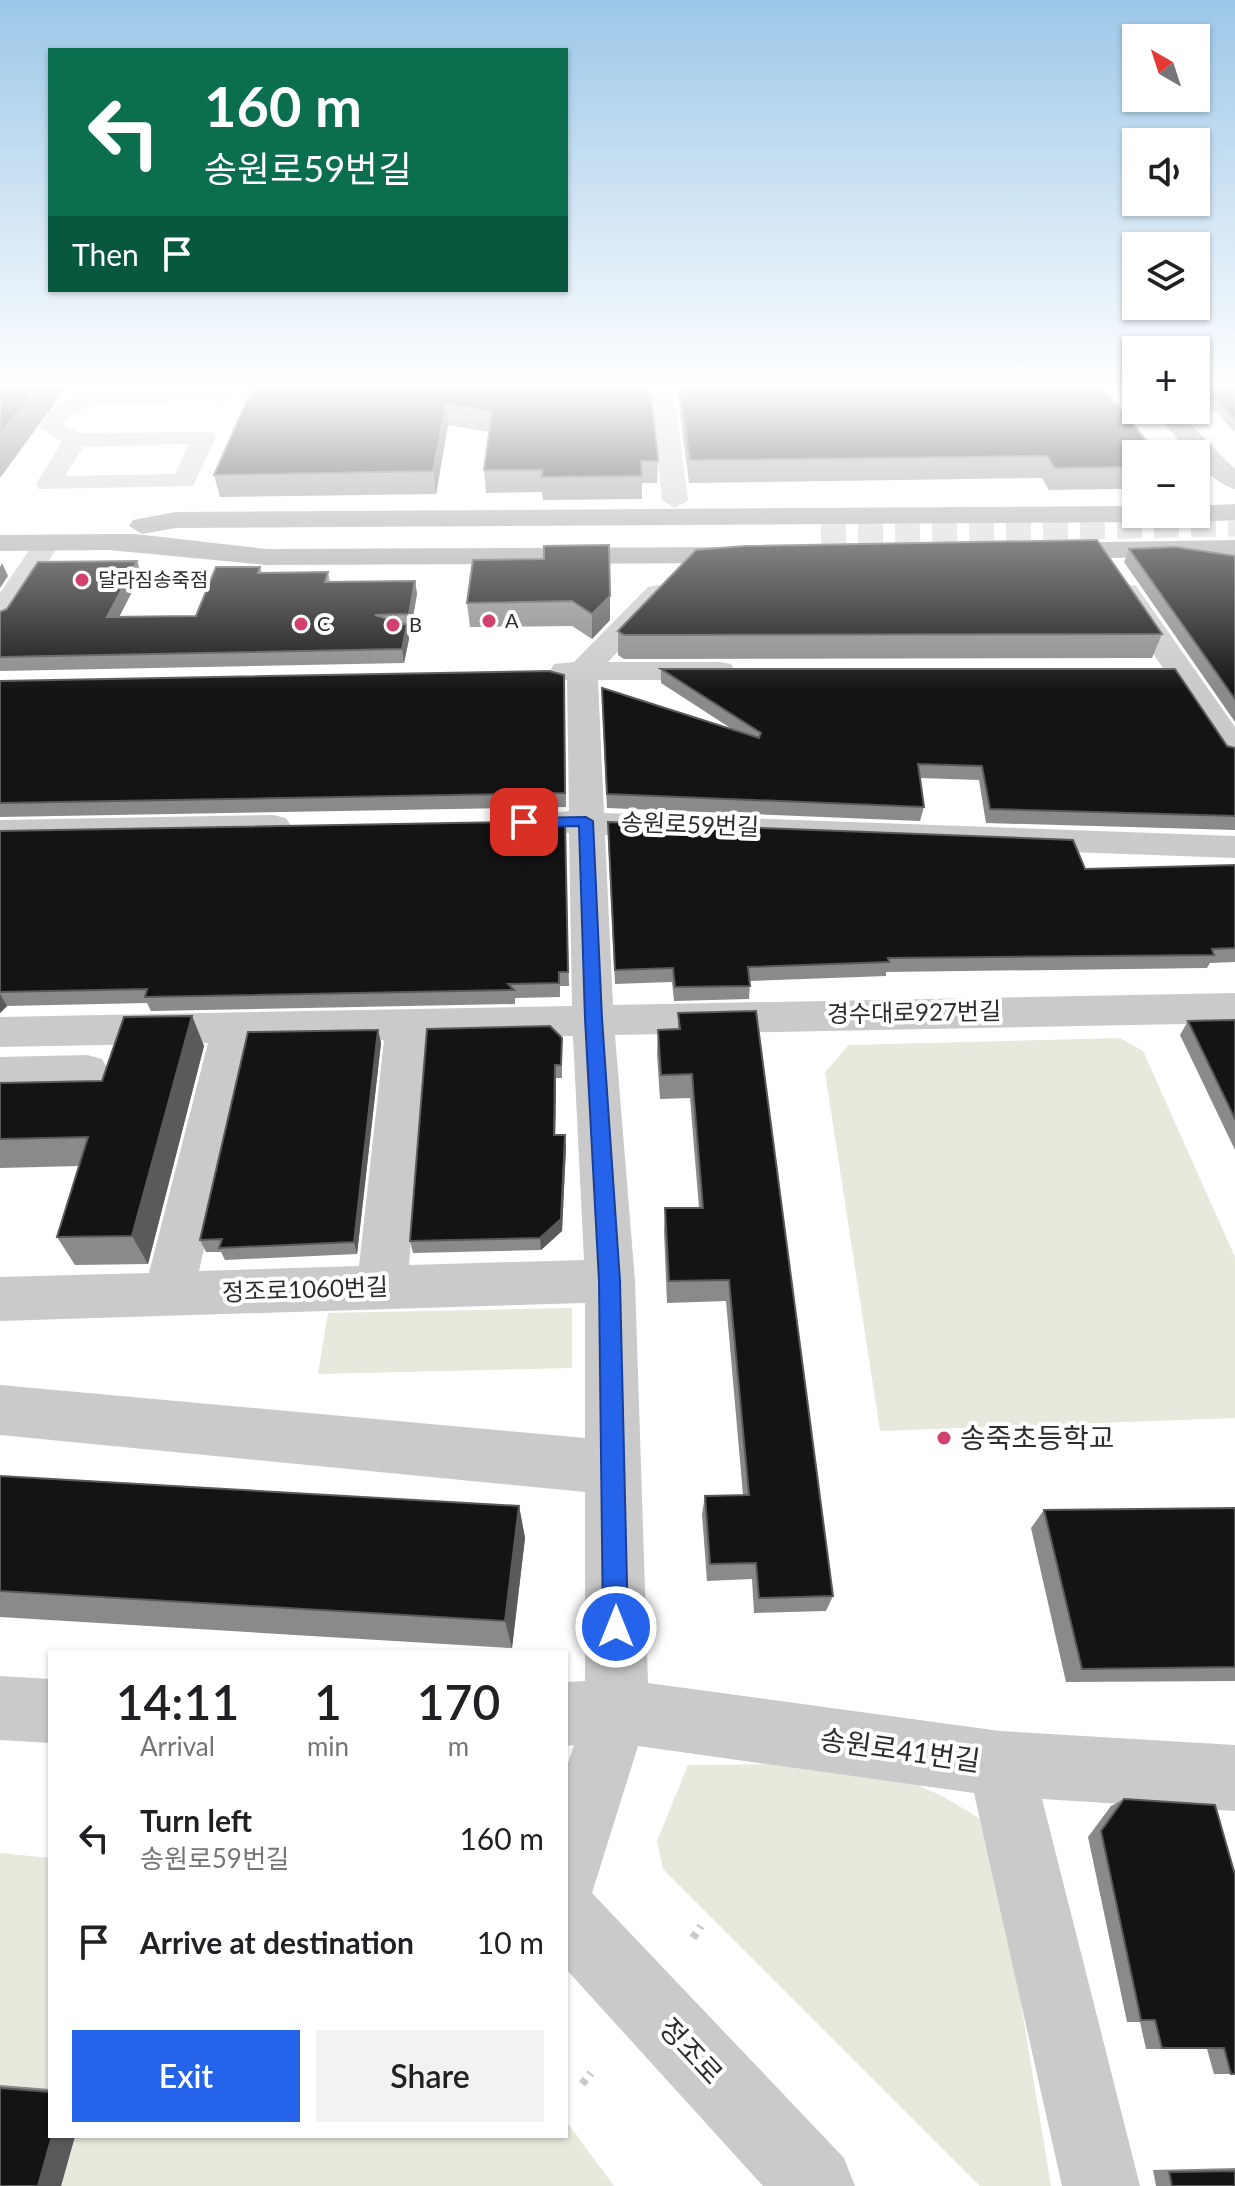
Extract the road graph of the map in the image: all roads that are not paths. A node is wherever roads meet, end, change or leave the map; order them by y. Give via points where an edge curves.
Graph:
1 (674, 487) edge
2 (675, 500) dead end
3 (1122, 511) edge
4 (1235, 512) edge
5 (1210, 513) edge
6 (0, 527) edge
7 (141, 527) junction
8 (107, 542) junction
9 (0, 543) edge
10 (47, 543) junction
11 (806, 543) junction
12 (1235, 548) edge
13 (1098, 550) junction
14 (1021, 552) edge
15 (692, 556) junction
16 (0, 615) edge
17 (1147, 670) edge
18 (1179, 670) junction
19 (582, 671) junction
20 (755, 671) edge
21 (535, 672) edge
22 (1235, 751) edge
23 (586, 821) junction
24 (523, 822) edge
25 (301, 826) edge
26 (0, 831) edge
27 (1235, 847) edge
28 (1235, 1008) edge
29 (593, 1018) junction
30 (407, 1022) junction
31 (233, 1026) junction
32 (0, 1032) edge
33 (87, 1071) dead end
34 (0, 1073) edge
35 (610, 1281) junction
36 (382, 1288) junction
37 (168, 1295) junction
38 (0, 1299) edge
39 (0, 1410) edge
40 (615, 1468) junction
41 (0, 1708) edge
42 (48, 1711) edge
43 (591, 1713) edge
44 (1000, 1764) junction
45 (1235, 1778) edge
46 (568, 1860) edge
47 (568, 1919) edge
48 (816, 2186) edge
49 (1101, 2186) edge

1 - 2 street
3 - 7 main road via 191,520
4 - 5 main road
6 - 7 main road
7 - 11 main road
8 - 10 main road
8 - 11 main road
8 - 15 main road via 266,557
9 - 10 main road
10 - 16 street
11 - 15 main road
12 - 13 main road
13 - 14 main road
13 - 18 street
15 - 19 street
17 - 18 street
18 - 22 street
19 - 20 street
19 - 21 street
19 - 23 street
23 - 24 street, 송원로59번길
23 - 27 street, 송원로59번길
23 - 29 street
25 - 26 street
28 - 29 street, 경수대로927번길
29 - 30 street
29 - 35 street
30 - 31 street
30 - 36 street
31 - 32 street
31 - 37 street
33 - 34 street
35 - 36 street, 정조로1060번길
35 - 40 street
36 - 37 street, 정조로1060번길
37 - 38 street, 정조로1060번길
39 - 40 street
40 - 43 street
41 - 42 street
43 - 44 street, 송원로41번길
43 - 46 street
44 - 45 street, 송원로41번길
44 - 49 street
47 - 48 street, 정조로

